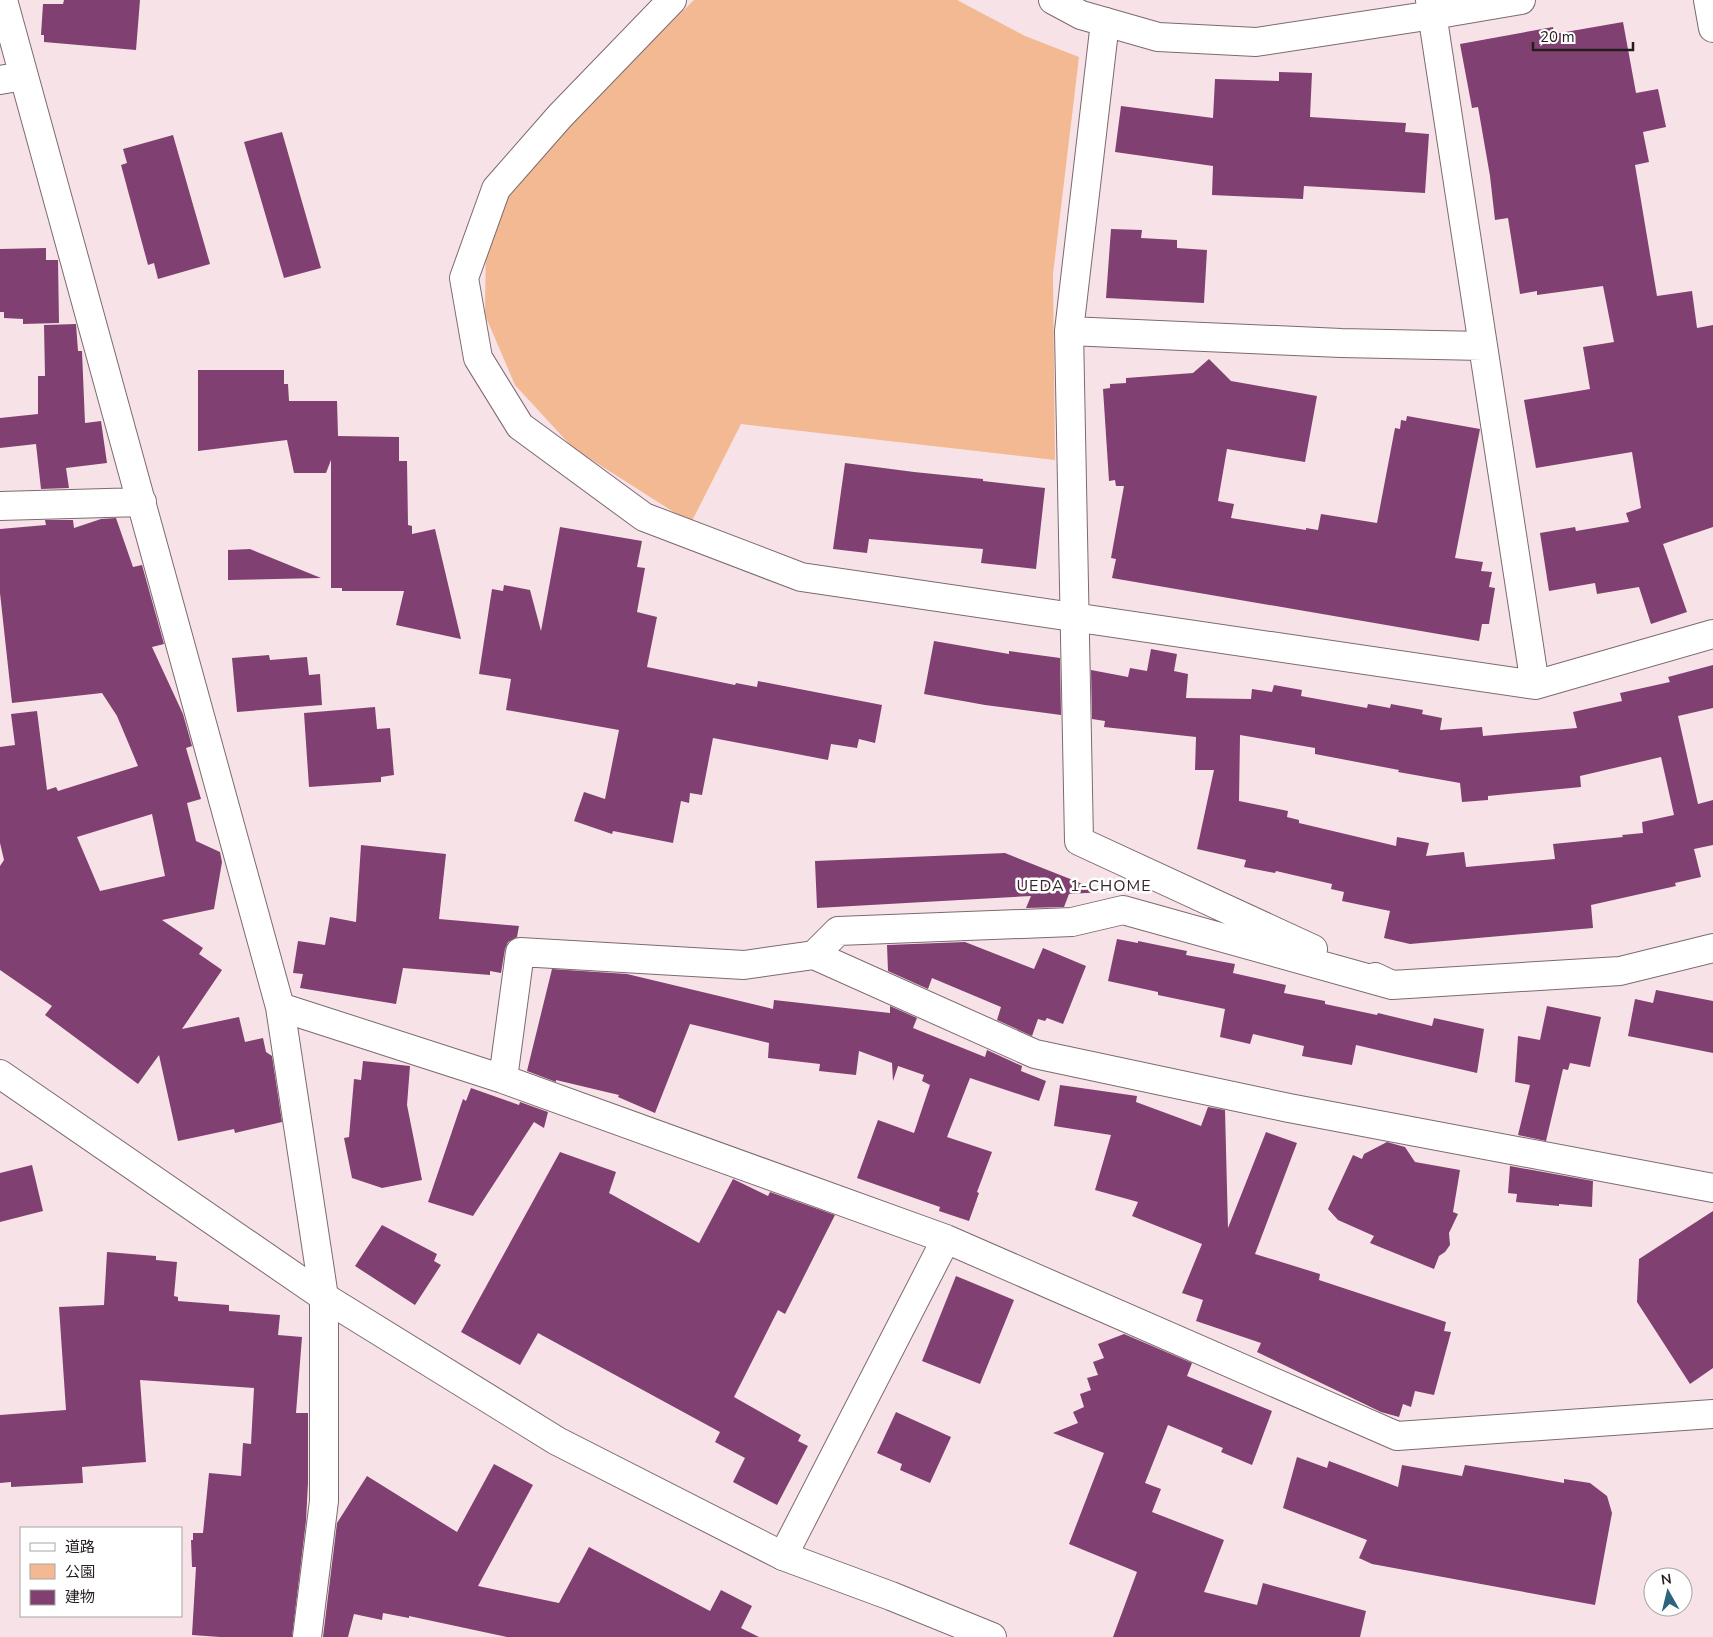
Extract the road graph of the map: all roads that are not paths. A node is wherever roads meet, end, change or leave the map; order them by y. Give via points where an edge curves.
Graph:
1 (3, 0) edge
2 (672, 0) edge
3 (1053, 0) edge
4 (1521, 0) edge
5 (1708, 0) edge
6 (1432, 8) edge
7 (1104, 22) junction
8 (1713, 28) edge
9 (12, 78) edge
10 (1069, 331) junction
11 (1484, 346) junction
12 (142, 502) junction
13 (0, 506) edge
14 (1076, 618) junction
15 (1713, 634) edge
16 (1535, 685) junction
17 (1713, 948) edge
18 (814, 955) junction
19 (1392, 985) junction
20 (280, 1007) junction
21 (0, 1074) edge
22 (503, 1079) junction
23 (1713, 1188) edge
24 (946, 1239) junction
25 (324, 1297) junction
26 (1713, 1414) edge
27 (783, 1556) junction
28 (307, 1637) edge
29 (992, 1637) edge

1 - 9 street
2 - 14 street via 560,116 496,189 464,278 478,358 520,426 644,517 801,577
3 - 7 street via 1081,16
4 - 6 street
5 - 8 street
6 - 7 street via 1256,42 1158,37
6 - 11 street
7 - 10 street
9 - 12 street
10 - 11 street
10 - 14 street
11 - 16 street
12 - 13 street
12 - 20 street
14 - 16 street
14 - 19 street via 1079,841
15 - 16 street
17 - 19 street via 1620,971
18 - 19 street via 838,931 1072,922 1124,910
18 - 22 street via 744,965 520,952
18 - 23 street via 1035,1054 1289,1108
20 - 22 street
20 - 25 street
21 - 25 street
22 - 24 street
24 - 26 street via 1397,1436
24 - 27 street
25 - 27 street via 557,1441
25 - 28 street via 324,1501
27 - 29 street

